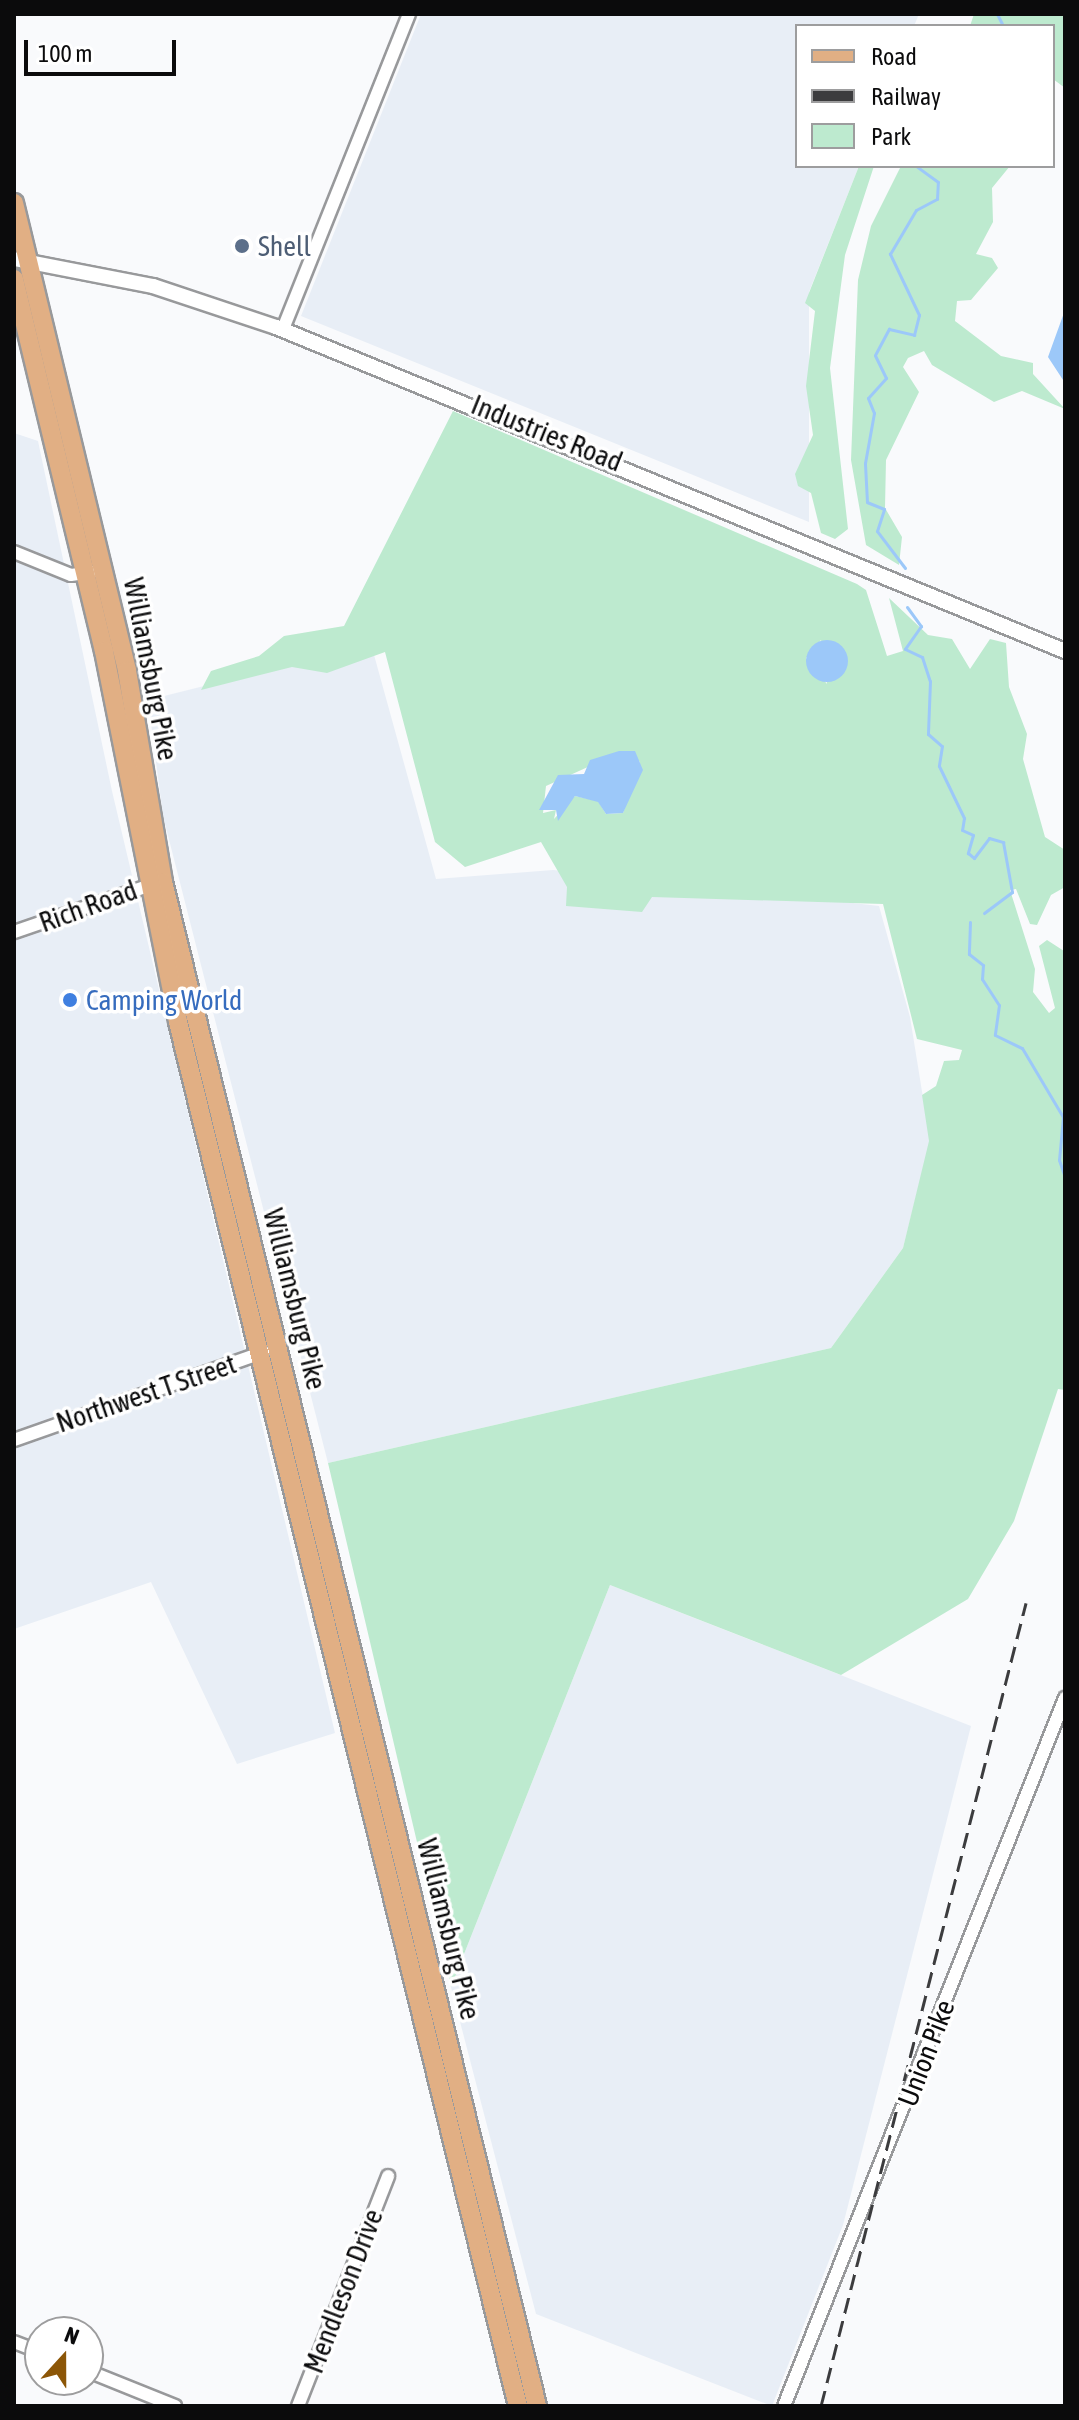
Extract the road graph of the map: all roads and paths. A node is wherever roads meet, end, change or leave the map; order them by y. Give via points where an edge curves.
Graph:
1 (409, 14) edge
2 (14, 203) edge
3 (22, 261) edge
4 (14, 279) edge
5 (283, 329) junction
6 (14, 552) edge
7 (94, 572) junction
8 (1065, 651) edge
9 (154, 883) junction
10 (14, 932) edge
11 (278, 1348) junction
12 (258, 1354) junction
13 (14, 1440) edge
14 (1065, 1698) edge
15 (388, 2176) dead end
16 (104, 2377) edge
17 (175, 2406) edge
18 (298, 2406) edge
19 (518, 2406) edge
20 (537, 2406) edge
21 (784, 2406) edge

1 - 5 street
2 - 3 main road, Williamsburg Pike
3 - 5 street, Industries Road via 153,286
3 - 7 main road, Williamsburg Pike
4 - 7 main road, Williamsburg Pike
5 - 8 street, Industries Road
6 - 7 street via 71,575
7 - 9 main road, Williamsburg Pike
9 - 10 street, Rich Road
9 - 11 main road, Williamsburg Pike
9 - 12 main road, Williamsburg Pike
11 - 12 street, Northwest T Street
11 - 20 main road, Williamsburg Pike
12 - 13 street, Northwest T Street
12 - 19 main road, Williamsburg Pike
14 - 21 street, Union Pike
15 - 18 street, Mendleson Drive
16 - 17 street

